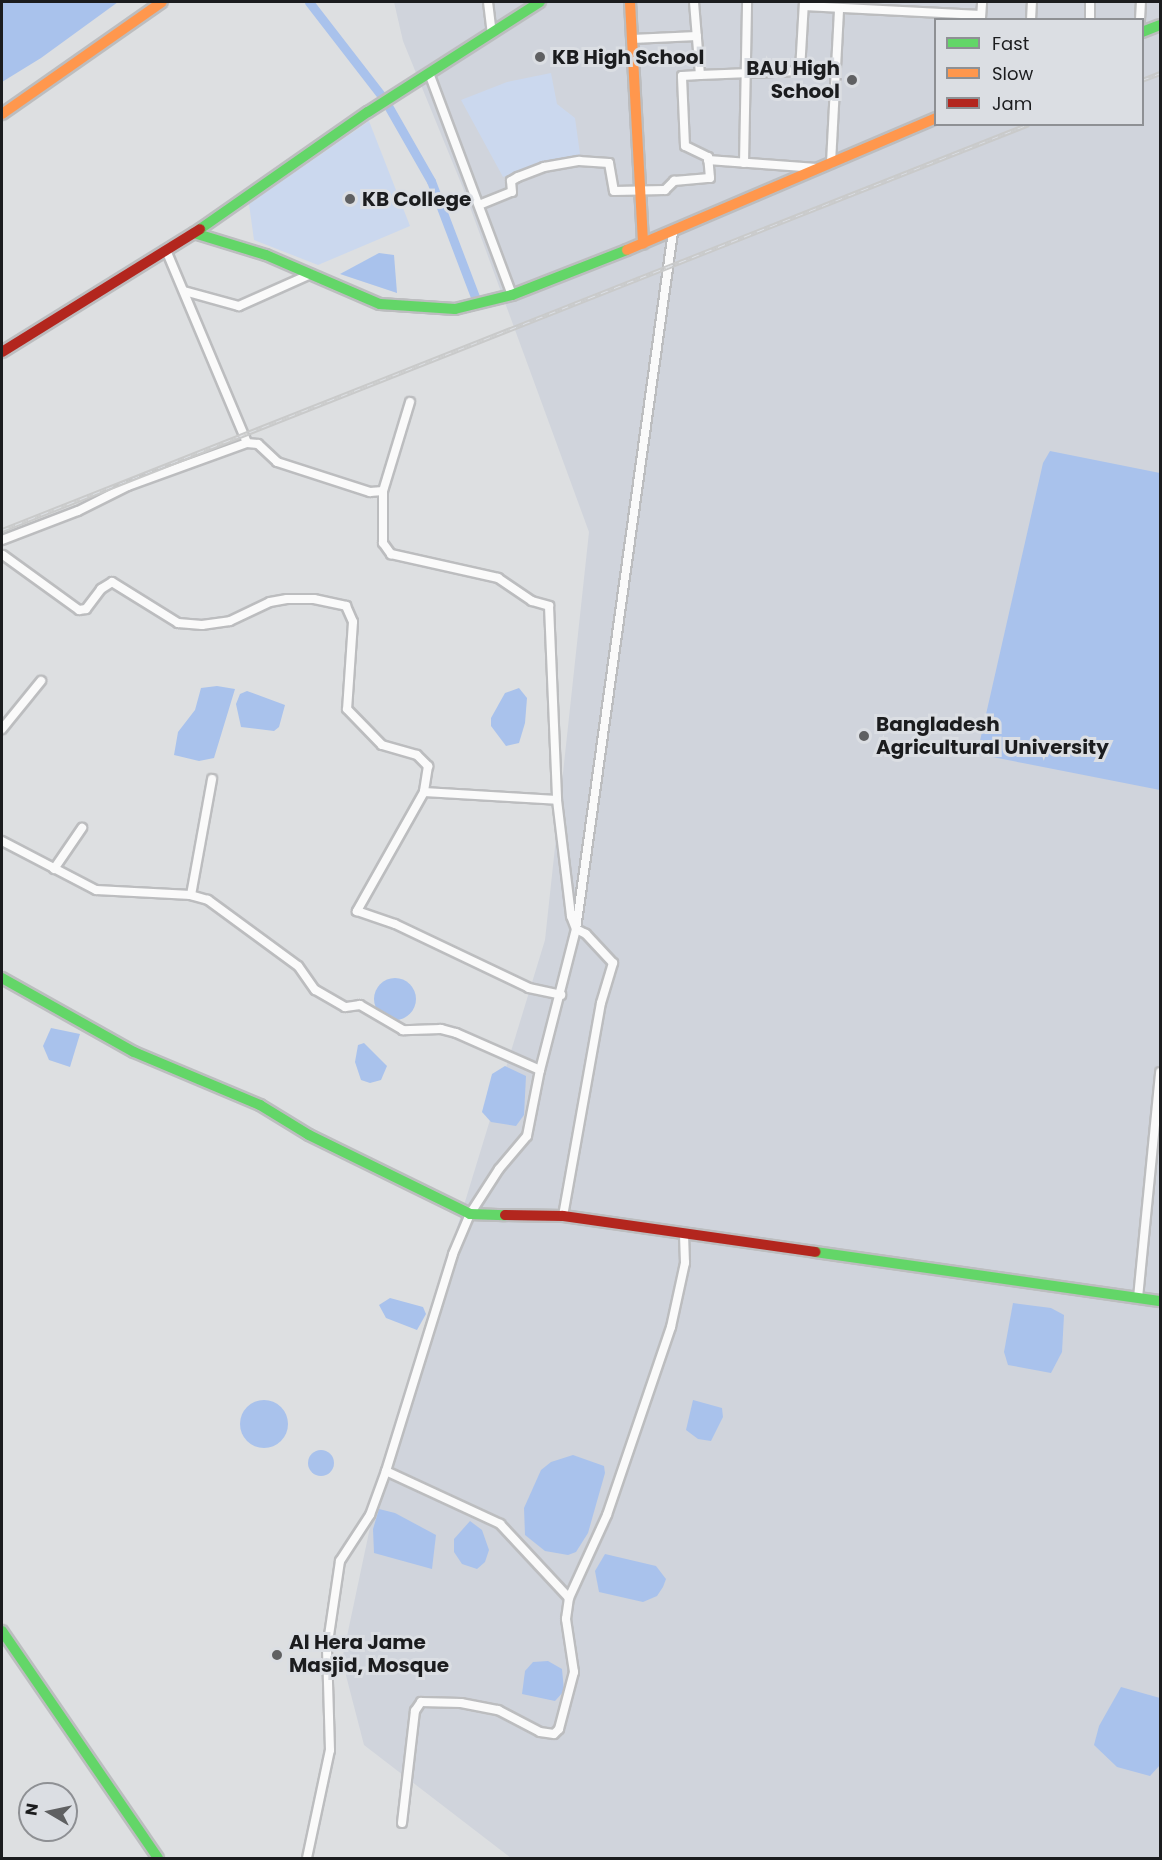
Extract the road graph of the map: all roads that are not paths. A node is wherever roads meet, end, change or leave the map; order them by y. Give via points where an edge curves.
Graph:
1 (162, 2) edge
2 (488, 2) edge
3 (540, 2) edge
4 (630, 2) edge
5 (694, 2) edge
6 (747, 2) edge
7 (982, 2) edge
8 (1032, 2) edge
9 (1090, 2) edge
10 (1142, 2) edge
11 (804, 4) edge
12 (858, 5) edge
13 (838, 8) junction
14 (981, 17) edge
15 (1031, 18) edge
16 (1090, 18) edge
17 (1140, 18) edge
18 (1161, 25) edge
19 (1144, 32) edge
20 (492, 33) junction
21 (697, 36) junction
22 (632, 39) junction
23 (429, 73) junction
24 (746, 73) junction
25 (700, 75) junction
26 (2, 114) edge
27 (934, 119) edge
28 (708, 160) junction
29 (744, 163) junction
30 (831, 163) junction
31 (820, 168) junction
32 (640, 190) junction
33 (480, 205) junction
34 (673, 232) junction
35 (194, 233) junction
36 (643, 244) junction
37 (166, 250) junction
38 (313, 274) junction
39 (184, 291) junction
40 (512, 295) junction
41 (2, 352) edge
42 (410, 402) dead end
43 (247, 443) junction
44 (383, 491) junction
45 (2, 540) edge
46 (3, 555) edge
47 (41, 681) dead end
48 (2, 729) edge
49 (212, 779) dead end
50 (424, 792) junction
51 (556, 800) junction
52 (82, 828) dead end
53 (2, 841) edge
54 (54, 868) junction
55 (191, 895) junction
56 (576, 929) junction
57 (2, 978) edge
58 (561, 995) junction
59 (540, 1070) junction
60 (1161, 1072) edge
61 (470, 1214) junction
62 (563, 1216) junction
63 (684, 1234) junction
64 (1138, 1298) junction
65 (1161, 1301) edge
66 (386, 1471) junction
67 (568, 1598) junction
68 (2, 1631) edge
69 (402, 1823) dead end
70 (158, 1858) edge
71 (307, 1858) edge

1 - 26 main road
2 - 20 street
3 - 20 main road
4 - 22 main road
5 - 21 street
6 - 24 street
7 - 14 street
8 - 15 street
9 - 16 street
10 - 17 street
11 - 13 street
11 - 24 street via 800,71
12 - 13 street
12 - 14 street
13 - 30 street
18 - 19 main road
20 - 23 main road
21 - 22 street
21 - 25 street
22 - 32 main road
23 - 33 street
23 - 35 main road
24 - 25 street
24 - 29 street
25 - 28 street via 682,76 685,146
27 - 30 main road
28 - 29 street
28 - 32 street via 710,178 674,181 665,190
29 - 31 street
30 - 31 main road
31 - 34 main road
32 - 33 street via 614,191 609,163 579,161 544,167 518,177 510,184 512,192
32 - 36 main road
33 - 40 street
34 - 36 main road
34 - 56 street
35 - 37 main road
35 - 38 main road
36 - 40 main road
37 - 39 street
37 - 41 main road
38 - 39 street via 239,306
38 - 40 main road via 394,307 455,309
39 - 43 street
42 - 44 street
43 - 44 street via 264,448 270,460 370,492
43 - 45 street via 128,486 88,507
44 - 51 street via 386,550 408,561 498,578 532,601 549,606
46 - 50 street via 79,610 86,609 106,583 112,582 178,622 190,624 230,621 270,602 286,599 314,599 346,606 353,622 347,710 382,745 417,755 428,766
47 - 48 street
49 - 55 street
50 - 51 street
50 - 58 street via 357,911 395,924 520,984
51 - 56 street
52 - 54 street
53 - 54 street
54 - 55 street via 96,890
55 - 59 street via 208,900 298,966 315,990 345,1007 360,1005 403,1030 441,1029 456,1033
56 - 58 street
56 - 62 street via 586,933 613,963 601,1003
57 - 61 main road via 134,1052 260,1105 309,1135
58 - 59 street
59 - 61 street via 527,1136 499,1168
60 - 64 street
61 - 62 main road
61 - 66 street via 431,1319
62 - 63 main road
63 - 64 main road
63 - 67 street via 685,1263 672,1327 606,1515
64 - 65 main road
66 - 67 street via 500,1524
66 - 71 street via 370,1515 340,1561 327,1649 330,1750
67 - 69 street via 566,1619 574,1672 559,1729 554,1734 540,1732 498,1710 470,1704 421,1702 415,1711
68 - 70 main road

